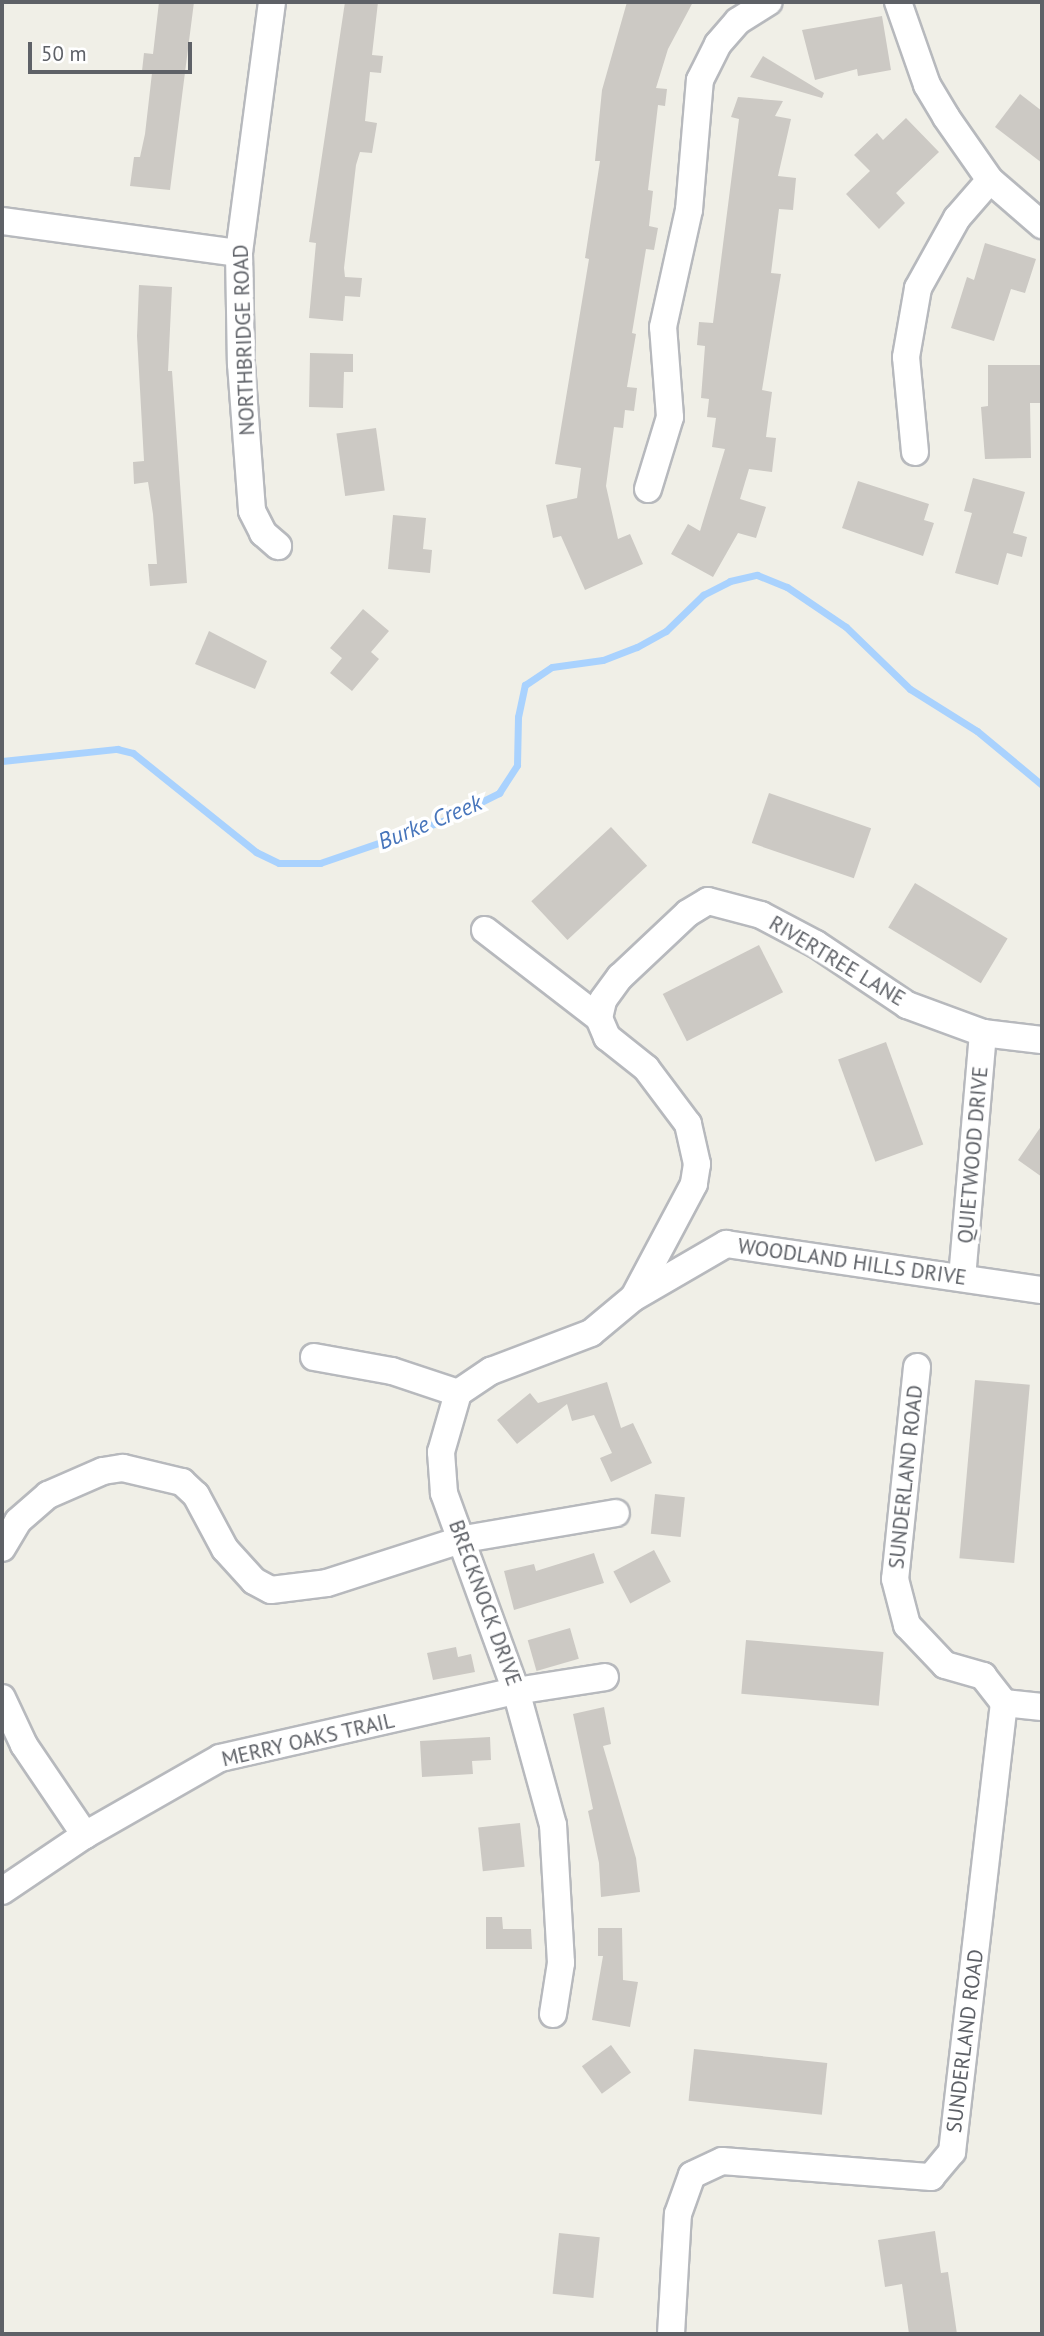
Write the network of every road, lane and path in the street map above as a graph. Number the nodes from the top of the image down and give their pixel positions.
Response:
1 (272, 2) edge
2 (768, 2) edge
3 (898, 2) edge
4 (990, 180) junction
5 (2, 221) edge
6 (1042, 225) edge
7 (239, 253) junction
8 (915, 452) dead end
9 (648, 489) dead end
10 (278, 546) dead end
11 (485, 930) dead end
12 (599, 1018) junction
13 (983, 1033) junction
14 (1042, 1040) edge
15 (962, 1278) junction
16 (1042, 1290) edge
17 (633, 1298) junction
18 (314, 1357) dead end
19 (917, 1367) dead end
20 (458, 1392) junction
21 (616, 1513) dead end
22 (464, 1539) junction
23 (2, 1548) edge
24 (605, 1677) dead end
25 (516, 1691) junction
26 (2, 1698) edge
27 (1004, 1703) junction
28 (1042, 1707) edge
29 (85, 1835) junction
30 (2, 1891) edge
31 (553, 2014) dead end
32 (671, 2334) edge

1 - 7 street, NORTHBRIDGE ROAD
2 - 9 street
3 - 4 street
4 - 6 street
4 - 8 street
5 - 7 street
7 - 10 street, NORTHBRIDGE ROAD
11 - 12 street
12 - 13 street, RIVERTREE LANE
12 - 17 street
13 - 14 street, RIVERTREE LANE
13 - 15 street, QUIETWOOD DRIVE
15 - 16 street, WOODLAND HILLS DRIVE
15 - 17 street, WOODLAND HILLS DRIVE
17 - 20 street
18 - 20 street
19 - 27 street, SUNDERLAND ROAD
20 - 22 street, BRECKNOCK DRIVE
21 - 22 street
22 - 23 street
22 - 25 street, BRECKNOCK DRIVE
24 - 25 street, MERRY OAKS TRAIL
25 - 29 street, MERRY OAKS TRAIL
25 - 31 street, BRECKNOCK DRIVE
26 - 29 street
27 - 28 street
27 - 32 street, SUNDERLAND ROAD
29 - 30 street, MERRY OAKS TRAIL

